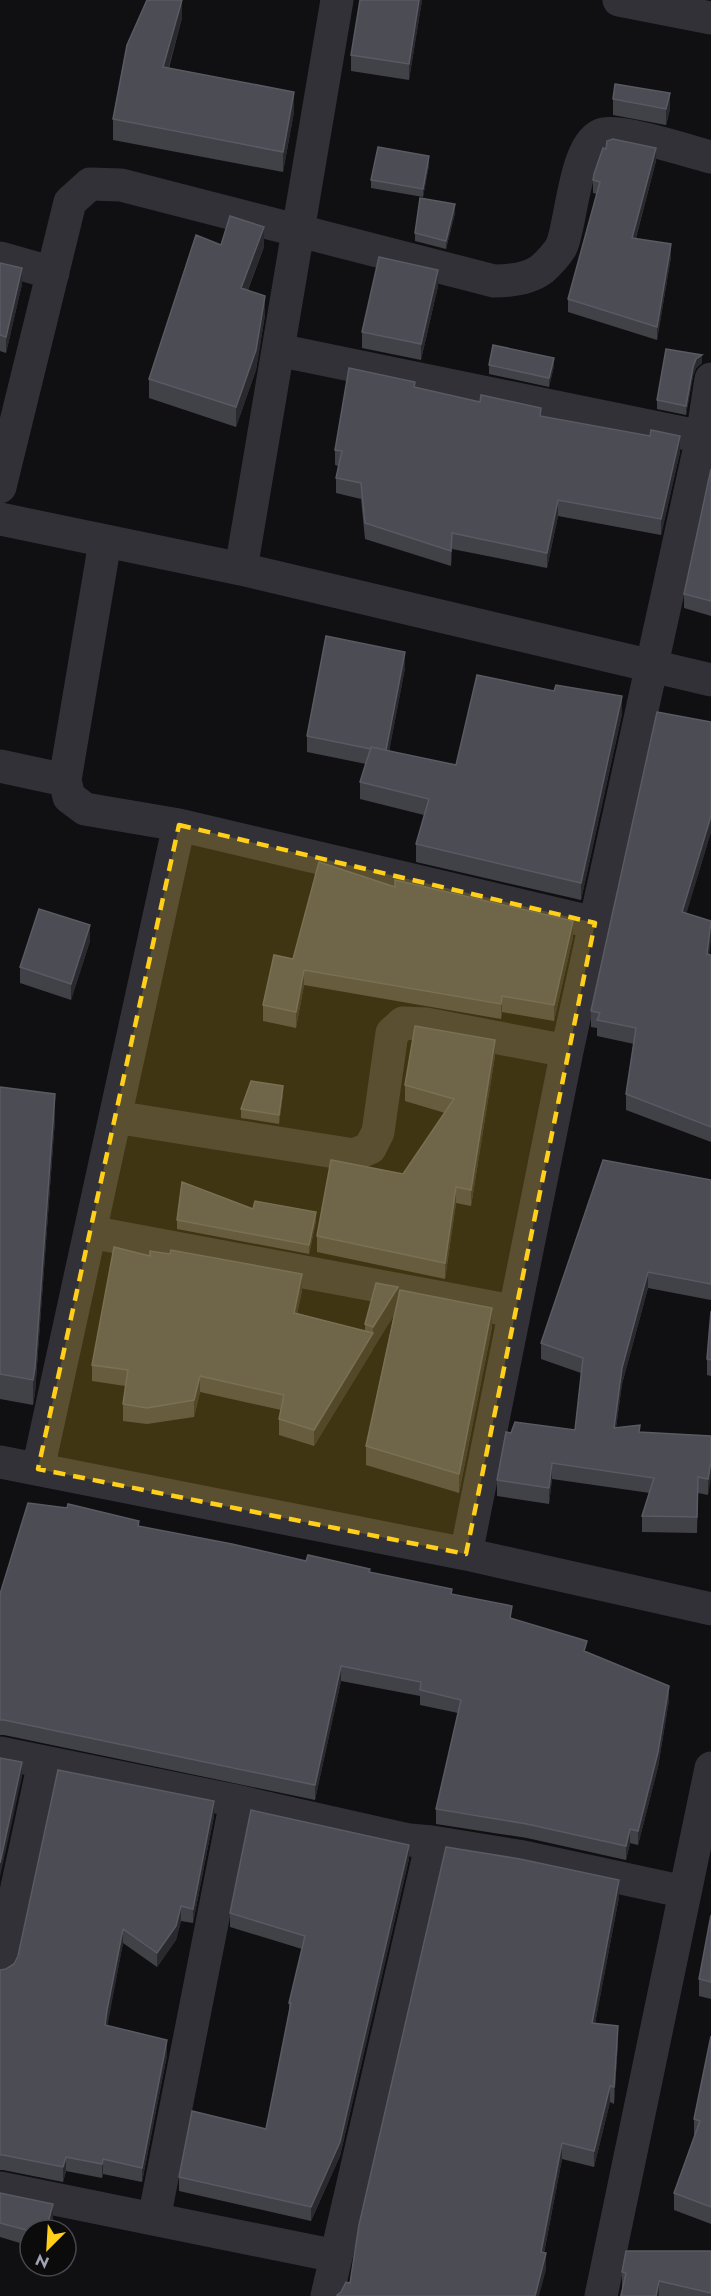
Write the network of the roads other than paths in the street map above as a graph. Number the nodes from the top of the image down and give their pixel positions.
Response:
1 (337, 0) edge
2 (619, 0) edge
3 (711, 18) edge
4 (711, 157) edge
5 (298, 232) junction
6 (0, 258) edge
7 (53, 273) junction
8 (278, 350) junction
9 (711, 379) edge
10 (702, 438) junction
11 (0, 487) edge
12 (0, 519) edge
13 (105, 542) junction
14 (241, 569) junction
15 (651, 664) junction
16 (711, 680) edge
17 (0, 766) edge
18 (65, 780) junction
19 (178, 825) junction
20 (595, 923) junction
21 (567, 1051) junction
22 (115, 1117) junction
23 (90, 1232) junction
24 (513, 1311) junction
25 (0, 1462) edge
26 (38, 1469) junction
27 (466, 1554) junction
28 (711, 1609) edge
29 (0, 1753) edge
30 (44, 1762) junction
31 (711, 1768) edge
32 (236, 1801) junction
33 (432, 1842) junction
34 (685, 1892) junction
35 (0, 1966) edge
36 (0, 2188) edge
37 (154, 2219) junction
38 (336, 2256) junction
39 (327, 2296) edge
40 (601, 2296) edge

1 - 5 street
2 - 3 street
4 - 5 street
5 - 7 street
5 - 8 street
6 - 7 street
7 - 11 street
8 - 10 street
8 - 14 street
9 - 10 street
10 - 15 street
12 - 13 street
13 - 14 street
13 - 18 street
14 - 15 street
15 - 16 street
15 - 20 street
17 - 18 street
18 - 19 street
19 - 20 street
19 - 22 street
20 - 21 street
21 - 22 street
21 - 24 street
22 - 23 street
23 - 24 street
23 - 26 street
24 - 27 street
25 - 26 street
26 - 27 street
27 - 28 street
29 - 30 street
30 - 32 street
30 - 35 street
31 - 34 street
32 - 33 street
32 - 37 street
33 - 34 street
33 - 38 street
34 - 40 street
36 - 37 street
37 - 38 street
38 - 39 street

